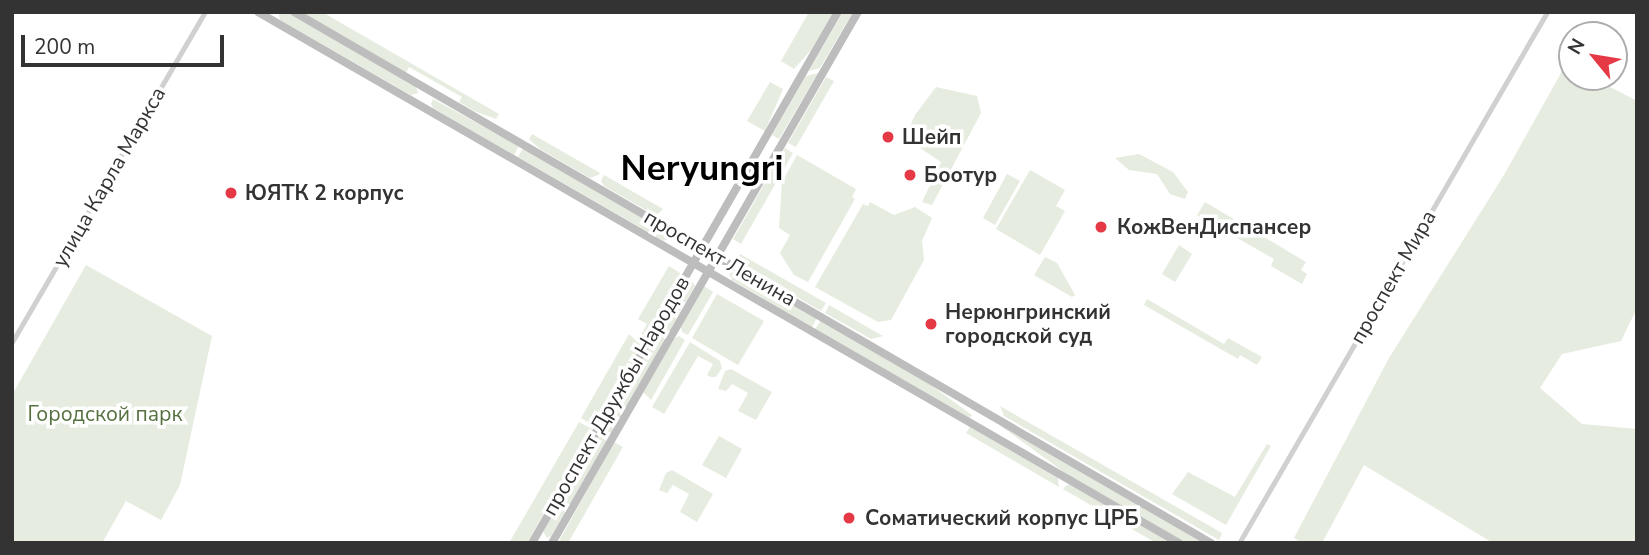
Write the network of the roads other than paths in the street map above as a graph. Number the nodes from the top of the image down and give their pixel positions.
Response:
1 (205, 12) edge
2 (258, 12) edge
3 (294, 12) edge
4 (838, 12) edge
5 (858, 12) edge
6 (1547, 12) edge
7 (703, 247) junction
8 (718, 256) junction
9 (694, 263) junction
10 (708, 271) junction
11 (12, 342) edge
12 (992, 414) junction
13 (983, 430) junction
14 (532, 543) edge
15 (552, 543) edge
16 (1179, 543) edge
17 (1211, 543) edge
18 (1239, 543) edge

1 - 11 street, улица Карла Маркса
2 - 9 street, проспект Ленина
3 - 7 street, проспект Ленина
4 - 7 street, проспект Дружбы Народов
5 - 8 street, проспект Дружбы Народов
6 - 18 street, проспект Мира
7 - 8 street, проспект Ленина
7 - 9 street, проспект Дружбы Народов
8 - 10 street, проспект Дружбы Народов
8 - 12 street, проспект Ленина
9 - 10 street, проспект Ленина
9 - 14 street, проспект Дружбы Народов
10 - 13 street, проспект Ленина
10 - 15 street, проспект Дружбы Народов
12 - 13 street
12 - 17 street, проспект Ленина
13 - 16 street, проспект Ленина

